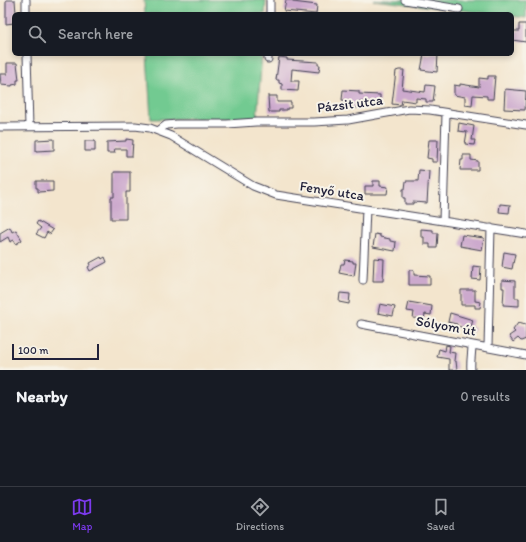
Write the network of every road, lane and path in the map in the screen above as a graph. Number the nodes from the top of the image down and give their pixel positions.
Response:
1 (26, 0) edge
2 (270, 0) edge
3 (405, 0) edge
4 (459, 9) dead end
5 (26, 12) edge
6 (270, 12) edge
7 (27, 56) edge
8 (446, 113) junction
9 (526, 126) edge
10 (0, 127) edge
11 (28, 127) junction
12 (158, 131) junction
13 (366, 209) junction
14 (443, 221) junction
15 (491, 228) junction
16 (526, 234) edge
17 (363, 280) dead end
18 (361, 324) dead end
19 (472, 344) junction
20 (488, 347) junction
21 (526, 355) edge
22 (471, 370) edge

1 - 5 street
2 - 6 street
3 - 4 street
7 - 11 street
8 - 9 street, Pázsit utca
8 - 12 street, Pázsit utca
8 - 14 street
10 - 11 street, Fenyő utca
11 - 12 street, Fenyő utca
12 - 13 street, Fenyő utca
13 - 14 street, Fenyő utca
13 - 17 street
14 - 15 street, Fenyő utca
15 - 16 street, Fenyő utca
15 - 20 street
18 - 19 street, Sólyom út
19 - 20 street, Sólyom út
19 - 22 street
20 - 21 street, Sólyom út

